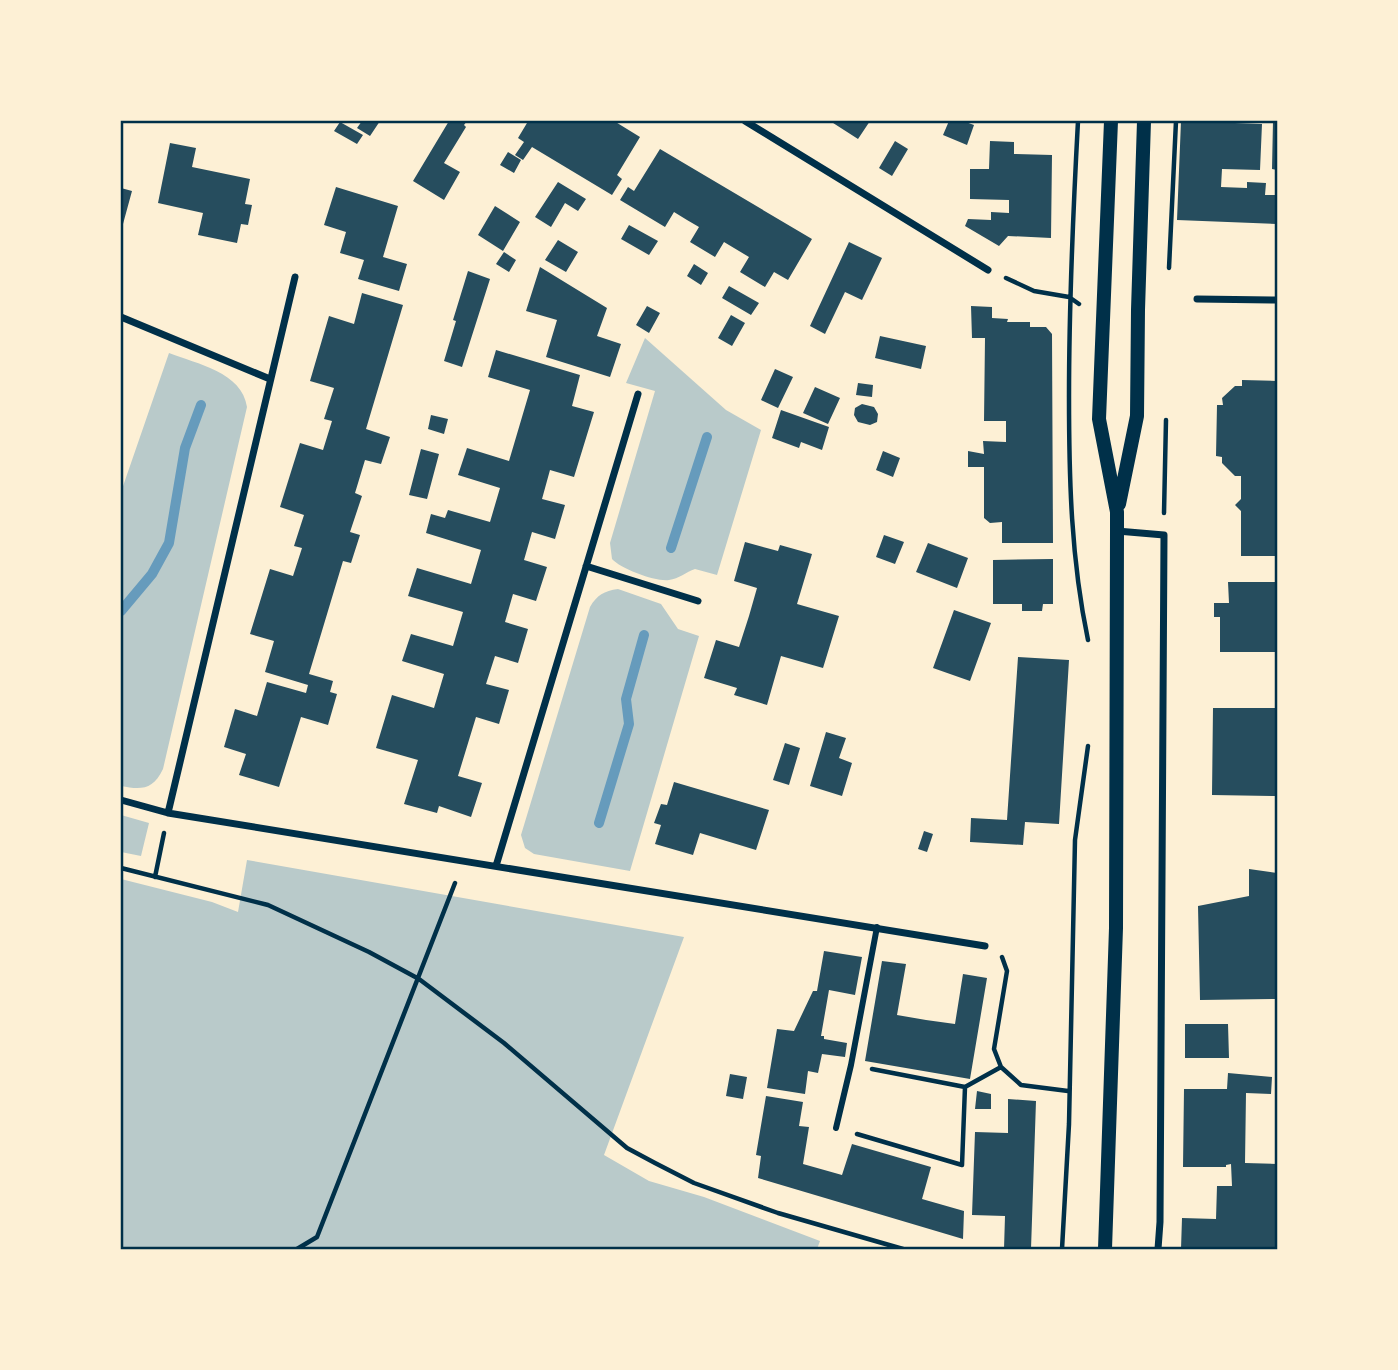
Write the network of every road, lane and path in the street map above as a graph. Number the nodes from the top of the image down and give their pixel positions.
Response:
1 (745, 121) edge
2 (1078, 121) edge
3 (1111, 121) edge
4 (1144, 121) edge
5 (1176, 121) edge
6 (988, 270) joint
7 (1169, 271) dead end
8 (295, 277) dead end
9 (1069, 298) junction
10 (1197, 299) dead end
11 (1277, 300) edge
12 (121, 317) edge
13 (270, 379) junction
14 (638, 394) dead end
15 (1166, 410) dead end
16 (1117, 512) junction
17 (1117, 531) junction
18 (1164, 535) junction
19 (586, 566) junction
20 (698, 600) dead end
21 (1091, 652) dead end
22 (1089, 735) dead end
23 (121, 800) edge
24 (168, 813) junction
25 (463, 862) junction
26 (496, 866) junction
27 (121, 868) edge
28 (155, 877) junction
29 (877, 927) junction
30 (985, 946) joint
31 (419, 979) junction
32 (852, 1065) junction
33 (1000, 1067) junction
34 (965, 1087) junction
35 (1068, 1091) junction
36 (836, 1128) joint
37 (297, 1249) edge
38 (903, 1249) edge
39 (1062, 1249) edge
40 (1105, 1249) edge
41 (1158, 1249) edge

1 - 6 street
2 - 9 path
3 - 16 main road
4 - 16 main road
5 - 7 path
6 - 9 path
8 - 13 street
9 - 21 path
10 - 11 street
12 - 13 street
13 - 24 street
14 - 19 street
15 - 18 path
16 - 17 main road
17 - 18 street
17 - 40 main road
18 - 41 street
19 - 20 street
19 - 26 street
22 - 35 path
23 - 24 street
24 - 25 street
24 - 28 path
25 - 26 street
25 - 31 path
26 - 29 street
27 - 28 path
28 - 31 path
29 - 30 street
29 - 32 street
30 - 33 path
31 - 37 path
31 - 38 path
32 - 34 path
32 - 36 street
33 - 34 path
33 - 35 path
34 - 36 path
35 - 39 path

